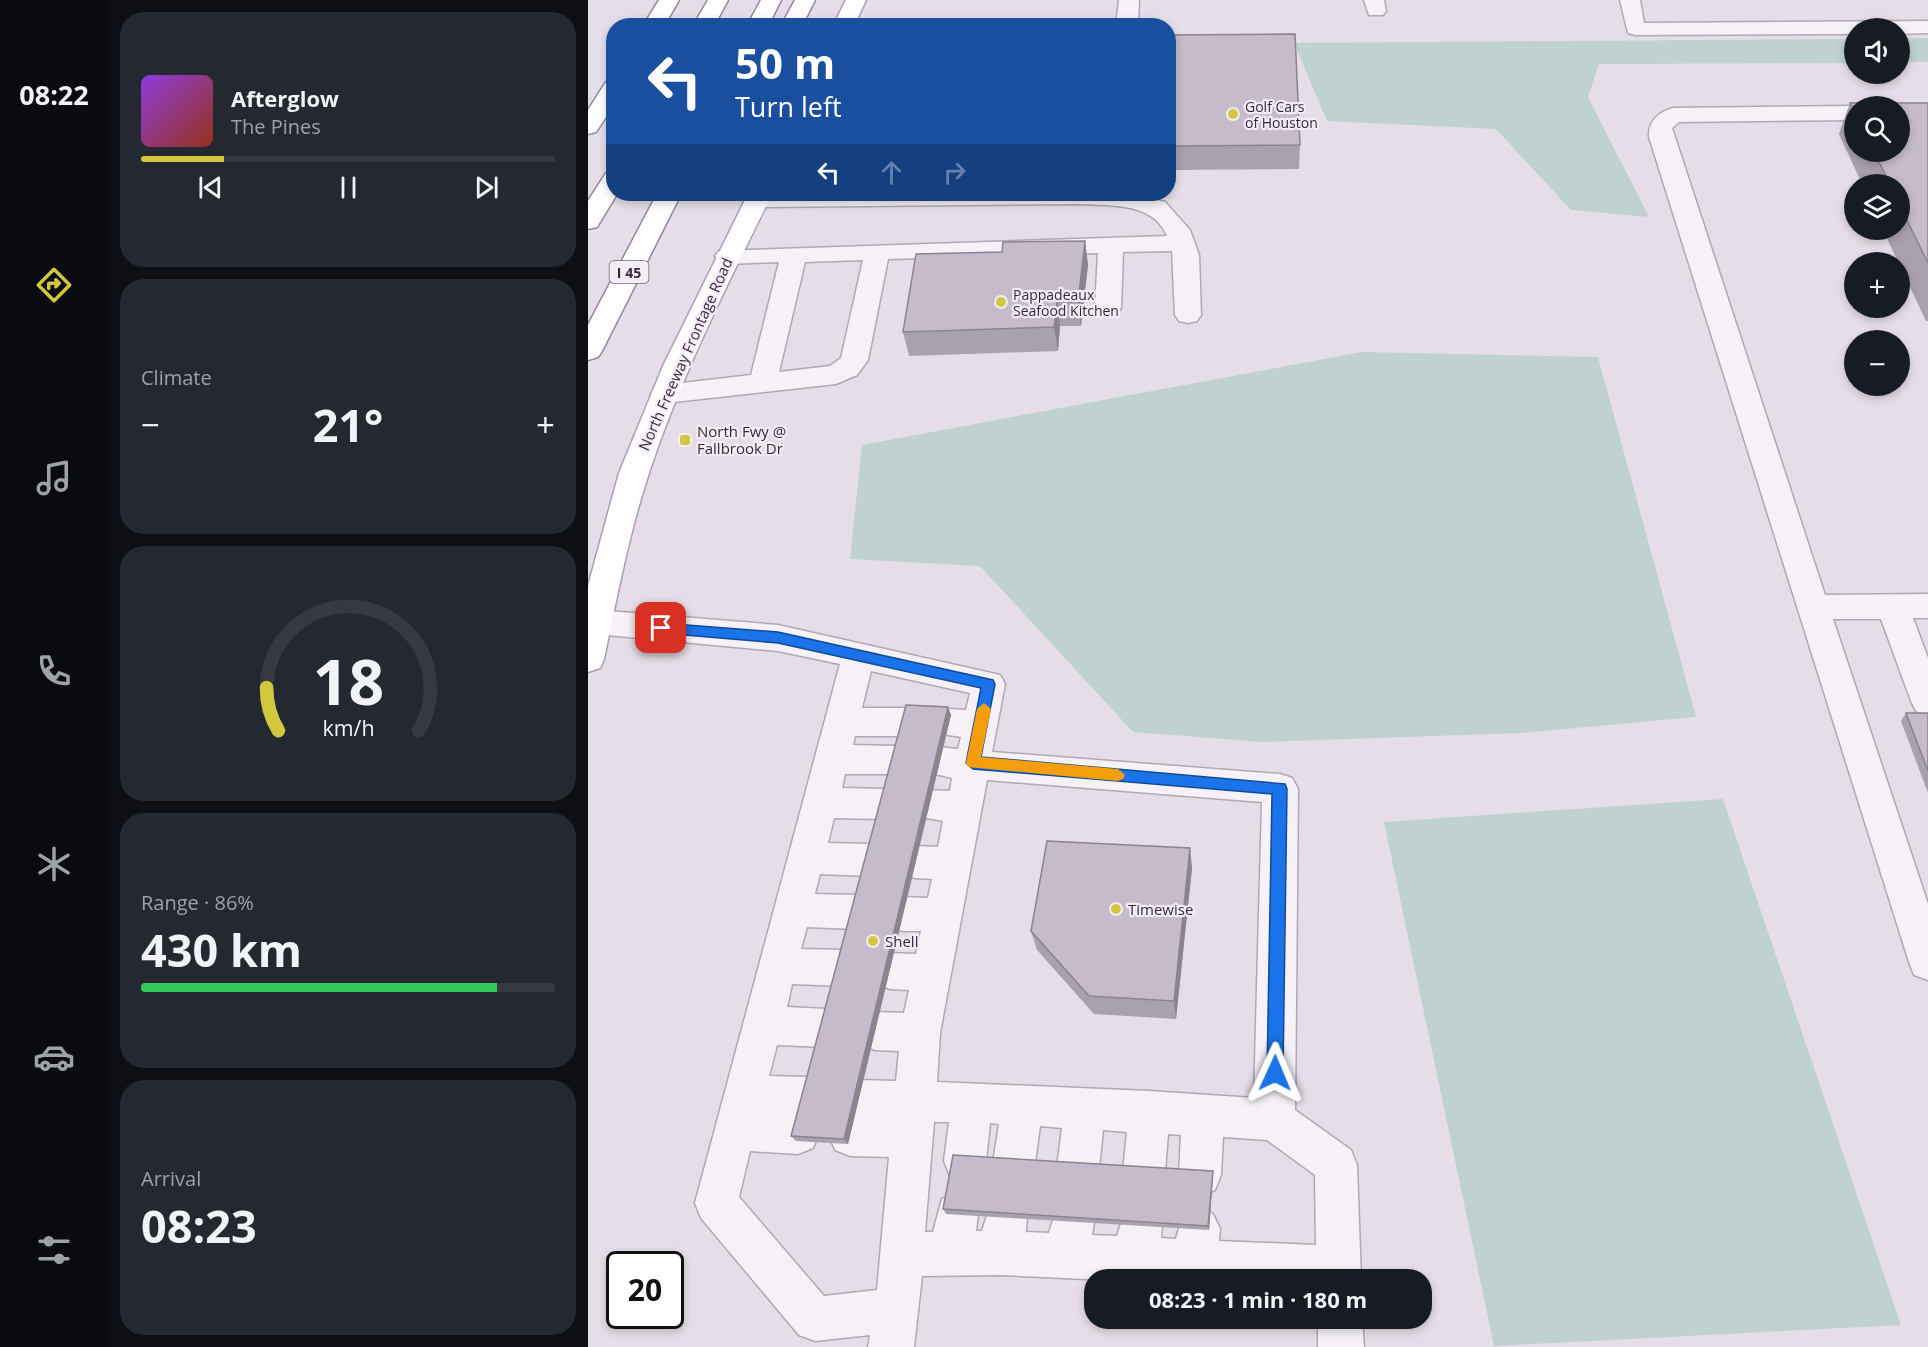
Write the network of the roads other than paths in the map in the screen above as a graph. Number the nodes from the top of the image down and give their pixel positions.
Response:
1 (669, 0) edge
2 (718, 0) edge
3 (771, 0) edge
4 (805, 0) edge
5 (856, 0) edge
6 (1129, 0) edge
7 (1630, 0) edge
8 (1752, 9) dead end
9 (1876, 9) dead end
10 (658, 18) edge
11 (708, 18) edge
12 (761, 18) edge
13 (795, 18) edge
14 (847, 18) edge
15 (1128, 18) edge
16 (1882, 18) edge
17 (1844, 27) edge
18 (1910, 27) edge
19 (1928, 27) edge
20 (1762, 28) junction
21 (606, 99) edge
22 (1844, 113) edge
23 (588, 127) edge
24 (606, 192) edge
25 (665, 201) edge
26 (756, 201) edge
27 (1129, 201) edge
28 (588, 222) edge
29 (1182, 243) junction
30 (1111, 245) junction
31 (877, 252) junction
32 (794, 254) junction
33 (728, 256) junction
34 (1108, 308) dead end
35 (1188, 315) dead end
36 (588, 351) edge
37 (763, 383) junction
38 (665, 394) junction
39 (1892, 606) junction
40 (1928, 606) edge
41 (1814, 607) junction
42 (596, 622) junction
43 (859, 655) junction
44 (588, 659) edge
45 (1928, 700) edge
46 (842, 722) junction
47 (906, 722) edge
48 (832, 759) junction
49 (896, 760) edge
50 (956, 762) junction
51 (821, 802) junction
52 (885, 804) edge
53 (806, 858) junction
54 (870, 860) edge
55 (915, 862) edge
56 (953, 863) junction
57 (793, 910) junction
58 (856, 912) edge
59 (903, 914) edge
60 (943, 915) junction
61 (1928, 962) edge
62 (778, 966) junction
63 (842, 968) edge
64 (890, 971) dead end
65 (932, 973) junction
66 (763, 1025) junction
67 (826, 1028) edge
68 (875, 1031) edge
69 (920, 1033) junction
70 (972, 1102) junction
71 (1023, 1105) junction
72 (1084, 1108) junction
73 (1149, 1111) junction
74 (740, 1113) junction
75 (1203, 1114) junction
76 (803, 1115) edge
77 (854, 1117) edge
78 (913, 1119) junction
79 (1274, 1120) junction
80 (965, 1161) edge
81 (1014, 1163) edge
82 (1078, 1167) edge
83 (1144, 1172) edge
84 (1200, 1175) edge
85 (902, 1254) junction
86 (1315, 1269) edge
87 (1339, 1269) edge
88 (894, 1328) edge
89 (1340, 1329) edge
90 (1341, 1347) edge

1 - 10 main road
2 - 11 main road
3 - 12 main road
4 - 13 main road
5 - 14 main road
6 - 15 lane
7 - 20 lane
8 - 20 lane
9 - 16 lane
17 - 20 lane
18 - 19 lane
21 - 23 main road
22 - 41 lane
24 - 28 main road
25 - 36 main road, I 45
26 - 33 main road, North Freeway Frontage Road
27 - 29 lane
29 - 30 lane
29 - 35 lane
30 - 31 lane
30 - 34 lane
31 - 32 lane
31 - 37 lane
32 - 33 lane
32 - 37 lane
33 - 38 main road, North Freeway Frontage Road
37 - 38 lane
38 - 42 main road, North Freeway Frontage Road
39 - 40 lane
39 - 41 lane
39 - 45 lane
41 - 61 lane
42 - 43 lane
42 - 44 main road, North Freeway Frontage Road
43 - 46 lane
43 - 50 lane
46 - 47 lane
46 - 48 lane
48 - 49 lane
48 - 51 lane
50 - 56 lane
50 - 79 lane
51 - 52 lane
51 - 53 lane
53 - 54 lane
53 - 57 lane
55 - 56 lane
56 - 60 lane
57 - 58 lane
57 - 62 lane
59 - 60 lane
60 - 65 lane
62 - 63 lane
62 - 66 lane
64 - 65 lane
65 - 69 lane
66 - 67 lane
66 - 74 lane
68 - 69 lane
69 - 78 lane
70 - 71 lane
70 - 78 lane
70 - 80 lane
71 - 72 lane
71 - 81 lane
72 - 73 lane
72 - 82 lane
73 - 75 lane
73 - 83 lane
74 - 76 lane
74 - 88 lane
75 - 79 lane
75 - 84 lane
77 - 78 lane
78 - 85 lane
79 - 87 lane
85 - 86 lane
85 - 88 lane
89 - 90 lane

